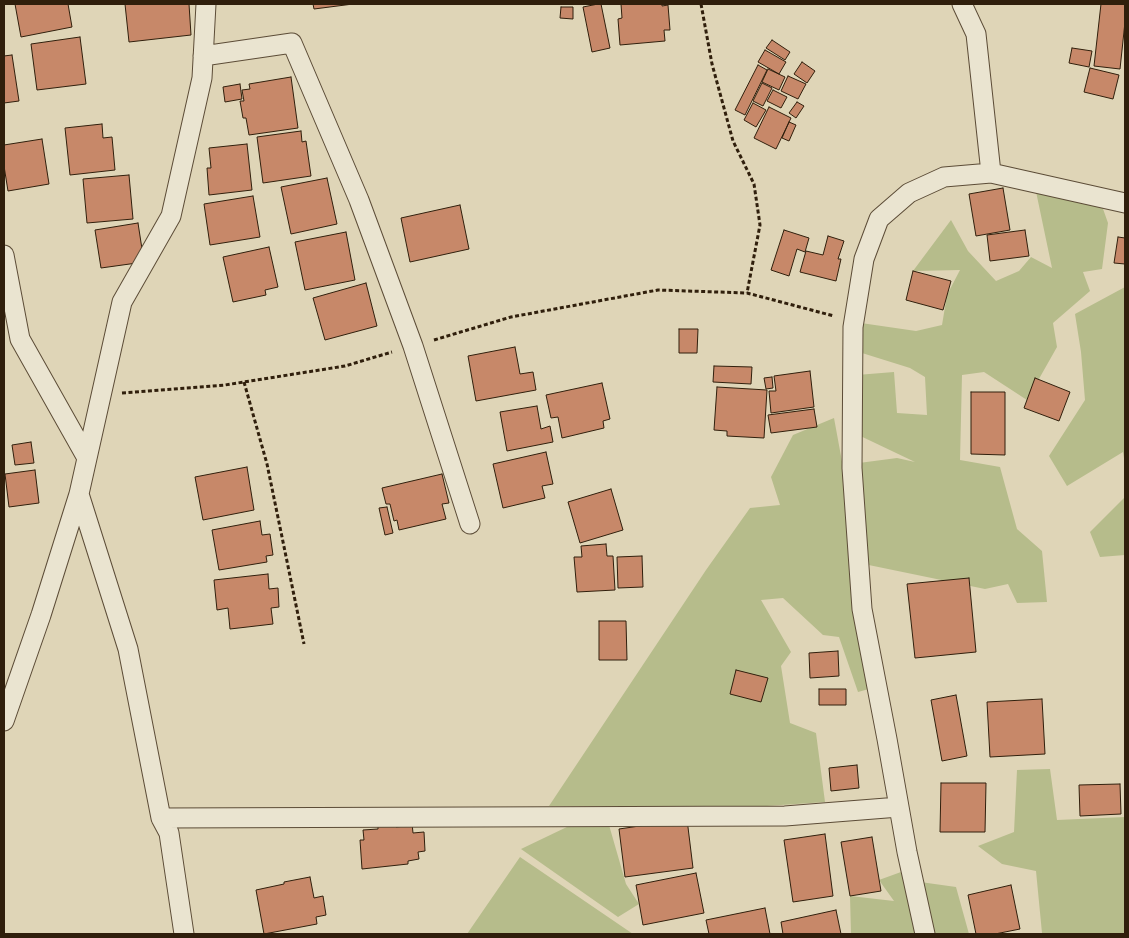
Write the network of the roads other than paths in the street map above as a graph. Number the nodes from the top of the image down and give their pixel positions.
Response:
1 (206, 4) edge
2 (962, 4) edge
3 (203, 56) junction
4 (991, 173) junction
5 (1125, 203) edge
6 (4, 255) edge
7 (87, 458) junction
8 (79, 494) junction
9 (470, 524) dead end
10 (4, 721) edge
11 (899, 807) junction
12 (161, 818) junction
13 (184, 934) edge
14 (925, 934) edge

1 - 3 street
2 - 4 street
3 - 7 street
3 - 9 street
4 - 5 street
4 - 11 street
6 - 7 street
7 - 8 street
8 - 10 street
8 - 12 street
11 - 12 street
11 - 14 street
12 - 13 street

